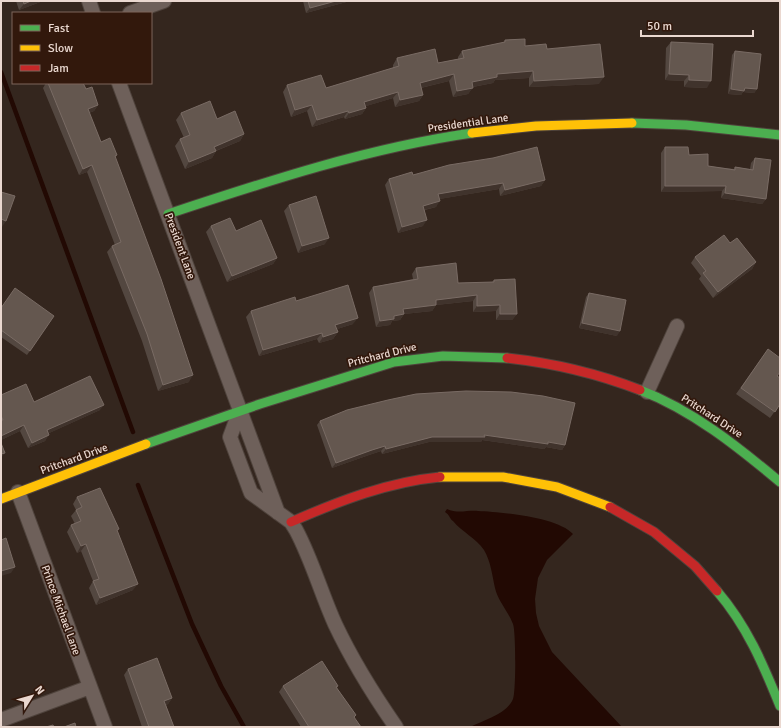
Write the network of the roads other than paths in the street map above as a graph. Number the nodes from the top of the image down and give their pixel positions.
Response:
1 (88, 1) edge
2 (164, 1) edge
3 (93, 12) edge
4 (133, 12) edge
5 (119, 84) edge
6 (780, 135) edge
7 (168, 214) junction
8 (677, 326) dead end
9 (647, 392) junction
10 (240, 410) junction
11 (780, 482) edge
12 (18, 492) junction
13 (1, 499) edge
14 (278, 513) junction
15 (291, 522) junction
16 (90, 688) junction
17 (780, 706) edge
18 (1, 720) edge
19 (105, 727) edge
20 (396, 727) edge

1 - 3 street
2 - 4 street
5 - 7 street, President Lane
6 - 7 street, Presidential Lane
7 - 10 street, President Lane
8 - 9 street
9 - 10 street, Pritchard Drive
9 - 11 street, Pritchard Drive
10 - 12 street, Pritchard Drive
10 - 14 street, President Lane
10 - 14 street
12 - 13 street, Pritchard Drive
12 - 16 street, Prince Michael Lane
14 - 15 street
15 - 17 street
15 - 20 street
16 - 18 street
16 - 19 street, Prince Michael Lane

